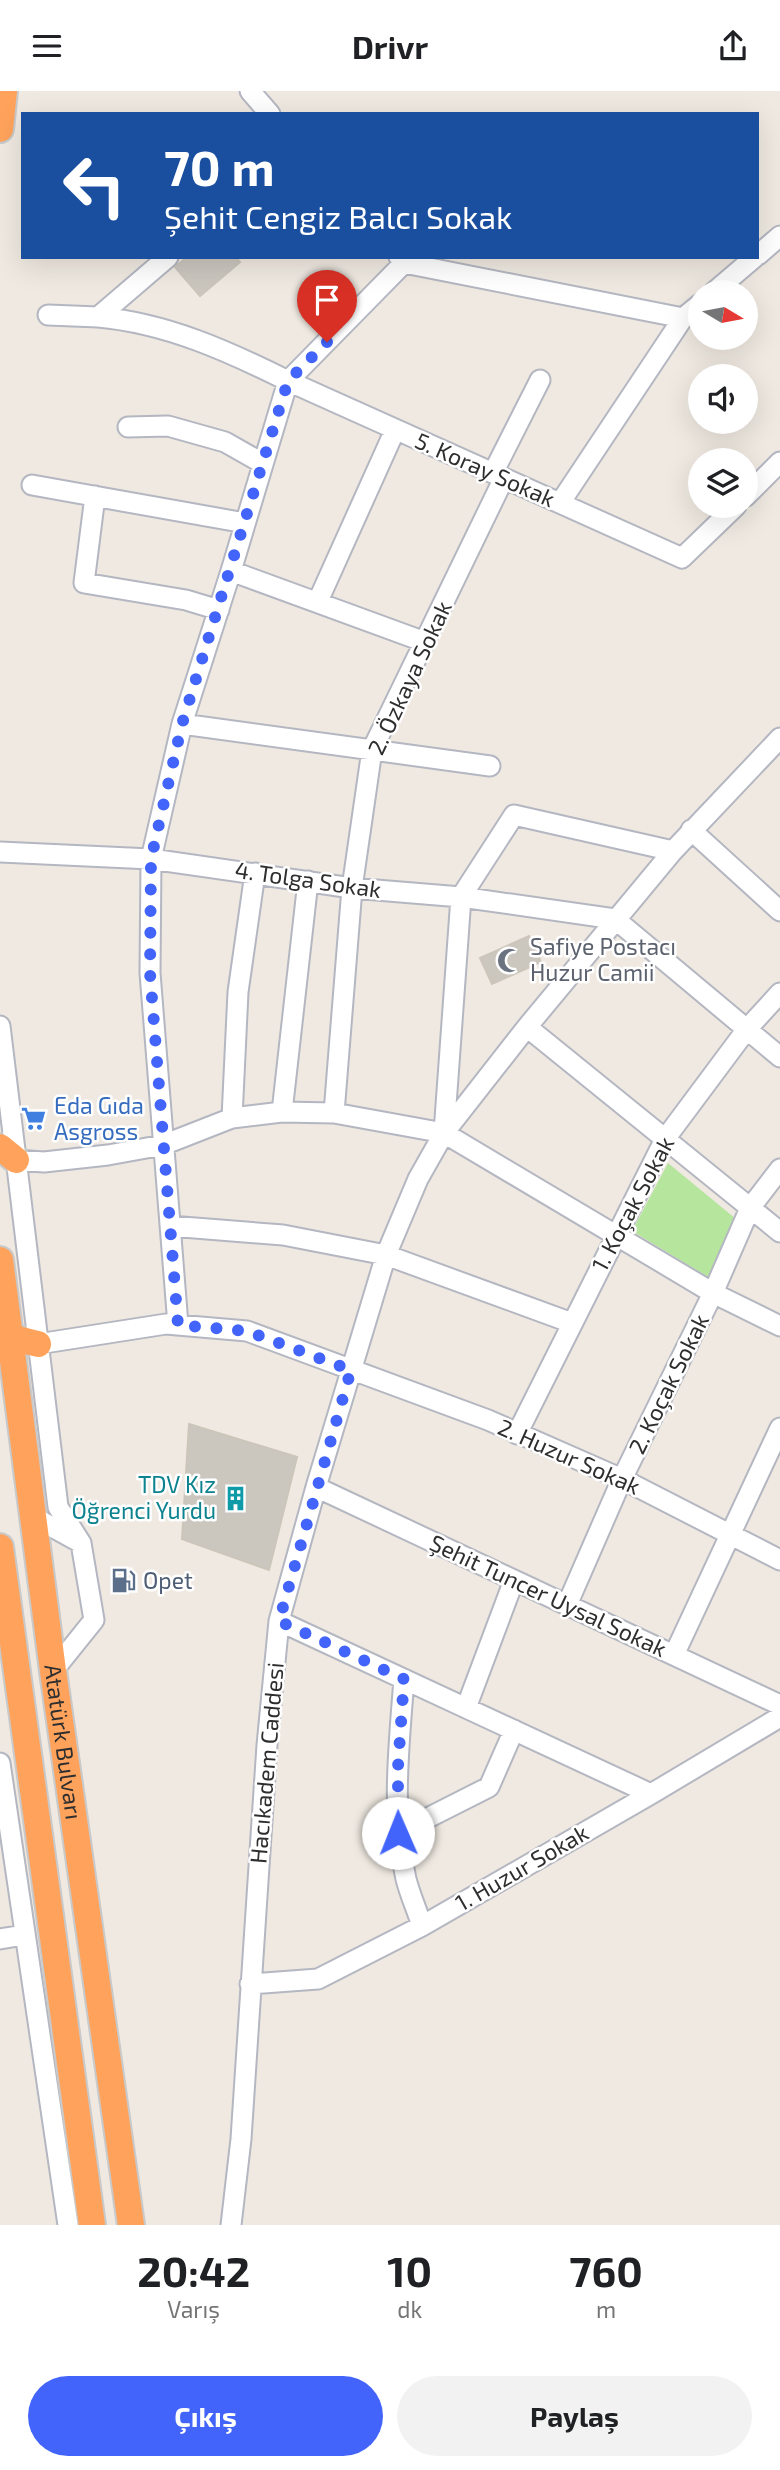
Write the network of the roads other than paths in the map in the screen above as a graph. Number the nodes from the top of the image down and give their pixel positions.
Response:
1 (4, 91) edge
2 (250, 91) edge
3 (268, 112) edge
4 (0, 129) edge
5 (780, 236) edge
6 (759, 254) edge
7 (166, 259) edge
8 (752, 259) edge
9 (402, 260) edge
10 (728, 280) edge
11 (688, 314) edge
12 (48, 315) dead end
13 (98, 317) junction
14 (683, 318) junction
15 (540, 380) dead end
16 (288, 381) junction
17 (128, 427) dead end
18 (396, 429) junction
19 (262, 463) junction
20 (780, 463) edge
21 (498, 476) junction
22 (758, 484) edge
23 (32, 485) dead end
24 (95, 496) junction
25 (560, 503) junction
26 (724, 518) edge
27 (245, 523) junction
28 (231, 571) junction
29 (318, 601) junction
30 (219, 610) junction
31 (425, 642) junction
32 (182, 724) junction
33 (780, 738) edge
34 (373, 750) junction
35 (490, 766) dead end
36 (691, 829) junction
37 (673, 851) junction
38 (0, 852) edge
39 (151, 859) junction
40 (255, 873) junction
41 (308, 881) junction
42 (352, 888) junction
43 (461, 897) junction
44 (780, 911) edge
45 (615, 919) junction
46 (780, 993) edge
47 (0, 1026) edge
48 (527, 1027) junction
49 (747, 1029) junction
50 (780, 1057) edge
51 (282, 1112) junction
52 (334, 1113) junction
53 (232, 1118) junction
54 (444, 1133) junction
55 (665, 1139) junction
56 (163, 1145) junction
57 (8, 1153) edge
58 (780, 1169) edge
59 (750, 1208) junction
60 (170, 1226) junction
61 (780, 1232) edge
62 (616, 1235) junction
63 (386, 1255) junction
64 (0, 1260) edge
65 (713, 1293) junction
66 (572, 1324) junction
67 (178, 1325) junction
68 (780, 1326) edge
69 (10, 1337) junction
70 (38, 1344) junction
71 (351, 1370) junction
72 (779, 1431) edge
73 (517, 1434) junction
74 (622, 1479) junction
75 (316, 1487) junction
76 (34, 1517) junction
77 (729, 1535) junction
78 (81, 1542) junction
79 (0, 1547) edge
80 (780, 1560) edge
81 (514, 1580) junction
82 (567, 1605) junction
83 (279, 1621) junction
84 (674, 1655) junction
85 (53, 1671) junction
86 (404, 1679) junction
87 (780, 1705) edge
88 (466, 1708) junction
89 (780, 1717) edge
90 (514, 1730) junction
91 (0, 1763) edge
92 (651, 1794) junction
93 (398, 1833) junction
94 (422, 1926) junction
95 (24, 1935) junction
96 (0, 1939) edge
97 (250, 1984) junction
98 (68, 2225) edge
99 (92, 2225) edge
100 (131, 2225) edge
101 (231, 2225) edge

1 - 4 highway
2 - 3 street
5 - 6 street
7 - 13 street
8 - 10 street
9 - 14 street
9 - 16 street
11 - 14 street
12 - 13 street, 5. Koray Sokak
13 - 16 street, 5. Koray Sokak
14 - 25 street
15 - 21 street, 2. Özkaya Sokak
16 - 18 street, 5. Koray Sokak
16 - 19 street
17 - 19 street
18 - 21 street, 5. Koray Sokak
18 - 29 street
19 - 27 street
20 - 22 street
21 - 25 street, 5. Koray Sokak
21 - 31 street, 2. Özkaya Sokak
23 - 24 street
24 - 27 street
24 - 30 street
25 - 26 street, 5. Koray Sokak
27 - 28 street
28 - 29 street
28 - 30 street
29 - 31 street
30 - 32 street
31 - 34 street, 2. Özkaya Sokak
32 - 34 street
32 - 39 street
33 - 36 street, Hacıkadem Caddesi
34 - 35 street
34 - 42 street, 2. Özkaya Sokak
36 - 37 street, Hacıkadem Caddesi
36 - 44 street
37 - 43 street
37 - 45 street, Hacıkadem Caddesi
38 - 39 street, 4. Tolga Sokak
39 - 40 street, 4. Tolga Sokak
39 - 56 street
40 - 41 street, 4. Tolga Sokak
40 - 53 street
41 - 42 street, 4. Tolga Sokak
41 - 51 street
42 - 43 street, 4. Tolga Sokak
42 - 52 street, 2. Özkaya Sokak
43 - 45 street, 4. Tolga Sokak
43 - 54 street
45 - 48 street, Hacıkadem Caddesi
45 - 49 street
46 - 49 street, 1. Koçak Sokak
47 - 57 street
48 - 54 street, Hacıkadem Caddesi
48 - 55 street
49 - 50 street
49 - 55 street, 1. Koçak Sokak
51 - 52 street
51 - 53 street
52 - 54 street
53 - 56 street
54 - 62 street
54 - 63 street, Hacıkadem Caddesi
55 - 59 street
55 - 62 street, 1. Koçak Sokak
56 - 57 street
56 - 60 street
57 - 70 street
58 - 59 street, 2. Koçak Sokak
59 - 61 street
59 - 65 street, 2. Koçak Sokak
60 - 63 street
60 - 67 street
62 - 65 street
62 - 66 street, 1. Koçak Sokak
63 - 66 street
63 - 71 street, Hacıkadem Caddesi
64 - 69 highway, Atatürk Bulvarı
65 - 68 street
65 - 74 street, 2. Koçak Sokak
66 - 73 street, 1. Koçak Sokak
67 - 70 street, 2. Huzur Sokak
67 - 71 street, 2. Huzur Sokak
69 - 70 highway
69 - 76 highway, Atatürk Bulvarı
70 - 78 street
71 - 73 street, 2. Huzur Sokak
71 - 75 street, Hacıkadem Caddesi
72 - 77 street
73 - 74 street, 2. Huzur Sokak
74 - 77 street, 2. Huzur Sokak
74 - 82 street, 2. Koçak Sokak
75 - 81 street, Şehit Tuncer Uysal Sokak
75 - 83 street, Hacıkadem Caddesi
76 - 78 street
76 - 85 highway, Atatürk Bulvarı
77 - 80 street, 2. Huzur Sokak
77 - 84 street
78 - 85 street
79 - 99 highway, Atatürk Bulvarı
81 - 82 street, Şehit Tuncer Uysal Sokak
81 - 88 street
82 - 84 street, Şehit Tuncer Uysal Sokak
83 - 86 street
83 - 97 street, Hacıkadem Caddesi
84 - 87 street, Şehit Tuncer Uysal Sokak
85 - 100 highway, Atatürk Bulvarı
86 - 88 street
86 - 93 street
88 - 90 street
89 - 92 street, 1. Huzur Sokak
90 - 92 street
90 - 93 street
91 - 95 street
92 - 94 street, 1. Huzur Sokak
93 - 94 street
94 - 97 street, 1. Huzur Sokak
95 - 96 street
95 - 98 street
97 - 101 street, Hacıkadem Caddesi

